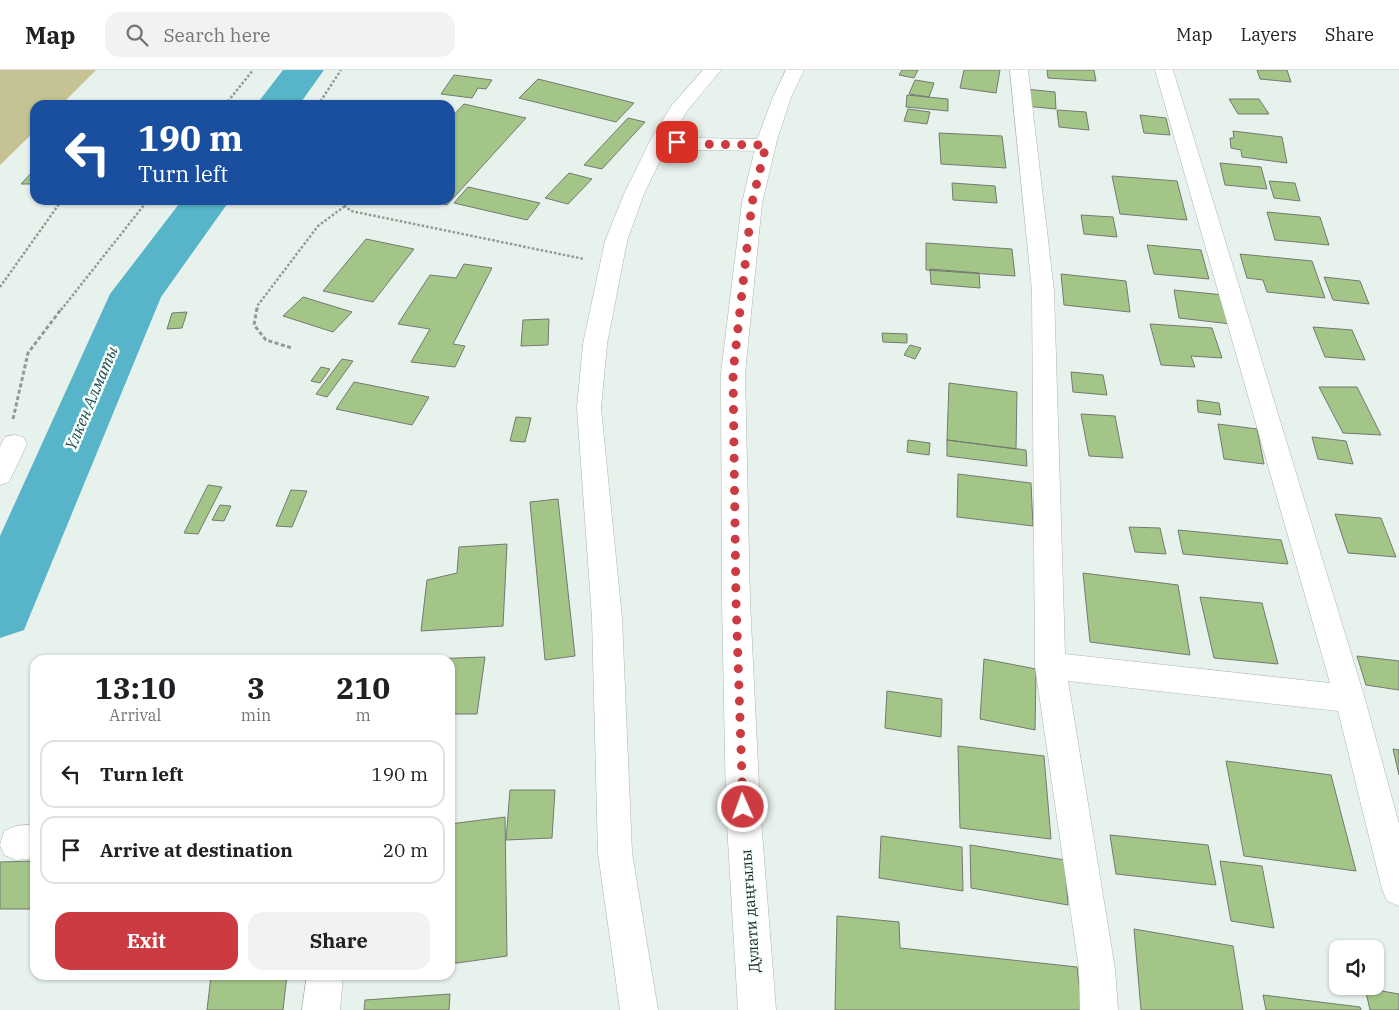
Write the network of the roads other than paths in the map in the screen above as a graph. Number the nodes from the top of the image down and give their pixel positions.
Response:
1 (712, 70) edge
2 (795, 70) edge
3 (1020, 70) edge
4 (1164, 70) edge
5 (661, 139) junction
6 (766, 145) junction
7 (14, 444) road end
8 (0, 475) edge
9 (1050, 666) junction
10 (1350, 699) junction
11 (1399, 889) edge
12 (325, 980) edge
13 (321, 1010) edge
14 (639, 1010) edge
15 (757, 1010) edge
16 (1099, 1010) edge

1 - 5 street
2 - 6 street, Дулати даңғылы
3 - 9 street
4 - 10 street
5 - 6 street
5 - 14 street
6 - 15 street, Дулати даңғылы
7 - 8 street
9 - 10 street
9 - 16 street
10 - 11 street
12 - 13 street

